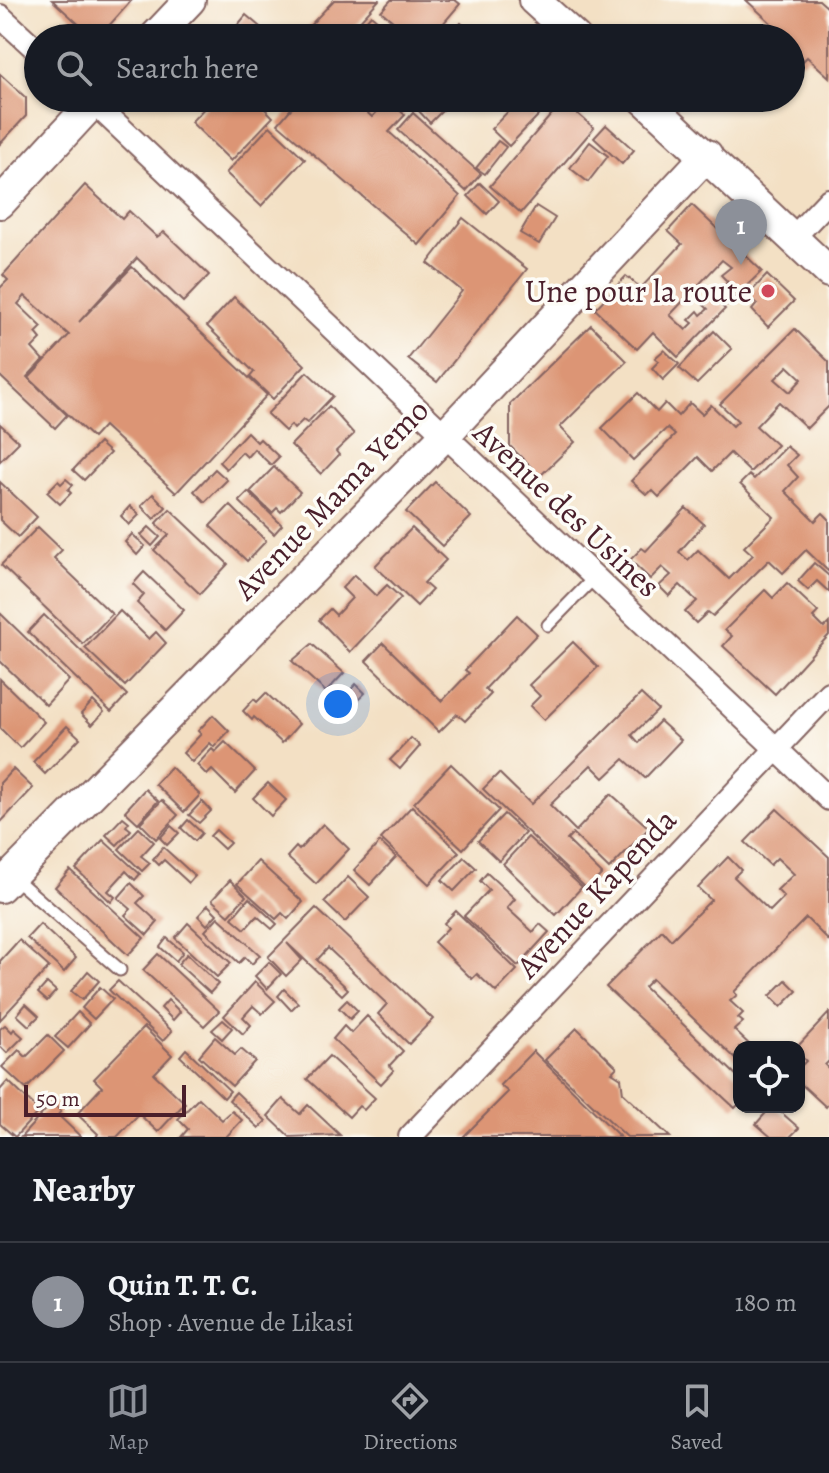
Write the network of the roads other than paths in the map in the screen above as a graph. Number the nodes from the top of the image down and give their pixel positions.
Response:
1 (190, 0) edge
2 (534, 0) edge
3 (0, 16) edge
4 (167, 24) edge
5 (561, 24) edge
6 (24, 38) edge
7 (81, 112) edge
8 (107, 112) edge
9 (659, 112) edge
10 (707, 155) junction
11 (829, 200) edge
12 (0, 203) edge
13 (793, 238) junction
14 (829, 272) edge
15 (444, 436) junction
16 (594, 578) junction
17 (548, 625) dead end
18 (829, 693) edge
19 (776, 749) junction
20 (829, 799) edge
21 (6, 881) edge
22 (120, 970) dead end
23 (410, 1137) edge

1 - 4 main road
2 - 5 main road
3 - 6 street
7 - 12 main road
8 - 15 street, Avenue des Usines
9 - 10 main road
10 - 13 main road
10 - 15 main road, Avenue Mama Yemo
11 - 13 street
13 - 14 main road
15 - 16 street, Avenue des Usines
15 - 21 main road, Avenue Mama Yemo
16 - 17 lane
16 - 19 street, Avenue des Usines
18 - 19 street, Avenue Kapenda
19 - 20 street, Avenue des Usines
19 - 23 street, Avenue Kapenda
21 - 22 lane

